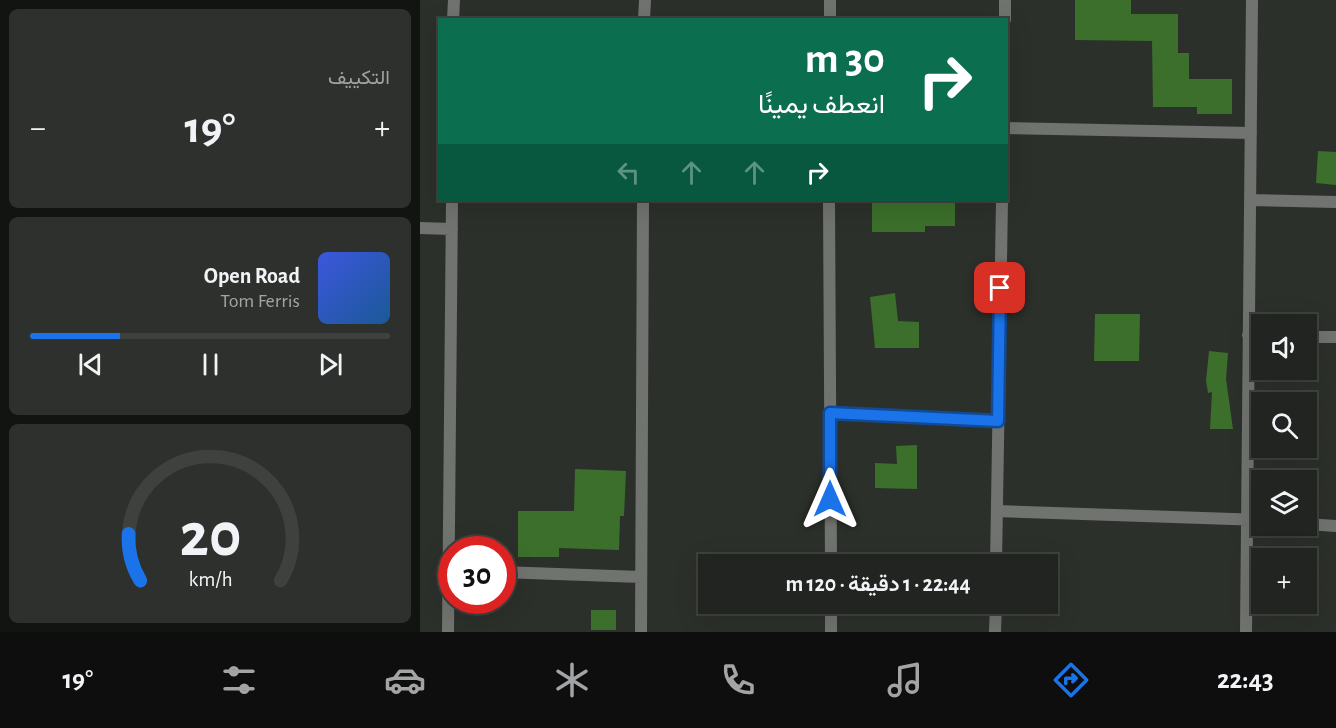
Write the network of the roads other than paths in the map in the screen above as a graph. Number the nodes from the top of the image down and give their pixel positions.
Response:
1 (454, 0) edge
2 (645, 0) edge
3 (830, 0) edge
4 (1005, 0) edge
5 (1252, 0) edge
6 (453, 18) edge
7 (644, 18) edge
8 (830, 18) edge
9 (1005, 18) edge
10 (1008, 129) edge
11 (1251, 133) junction
12 (1250, 200) junction
13 (452, 201) edge
14 (643, 201) edge
15 (829, 201) edge
16 (1002, 201) edge
17 (1336, 202) edge
18 (420, 228) edge
19 (452, 229) junction
20 (1248, 335) junction
21 (1251, 335) edge
22 (1317, 337) edge
23 (1336, 337) edge
24 (830, 413) junction
25 (998, 421) junction
26 (997, 511) junction
27 (1247, 519) junction
28 (1251, 519) edge
29 (1317, 525) edge
30 (1336, 526) edge
31 (450, 536) edge
32 (831, 554) edge
33 (996, 554) edge
34 (516, 573) edge
35 (641, 577) junction
36 (449, 614) edge
37 (831, 614) edge
38 (996, 614) edge
39 (448, 632) edge
40 (641, 632) edge
41 (831, 632) edge
42 (995, 632) edge
43 (1246, 632) edge

1 - 6 street
2 - 7 street
3 - 8 street
4 - 9 street
5 - 11 street
10 - 11 street
11 - 12 street
12 - 17 street
12 - 20 street
13 - 19 street
14 - 35 street
15 - 24 street
16 - 25 street
18 - 19 street
19 - 31 street
20 - 21 street
20 - 27 street
22 - 23 street
24 - 25 street
24 - 32 street
25 - 26 street
26 - 27 street
26 - 33 street
27 - 28 street
27 - 43 street
29 - 30 street
34 - 35 street
35 - 40 street
36 - 39 street
37 - 41 street
38 - 42 street

